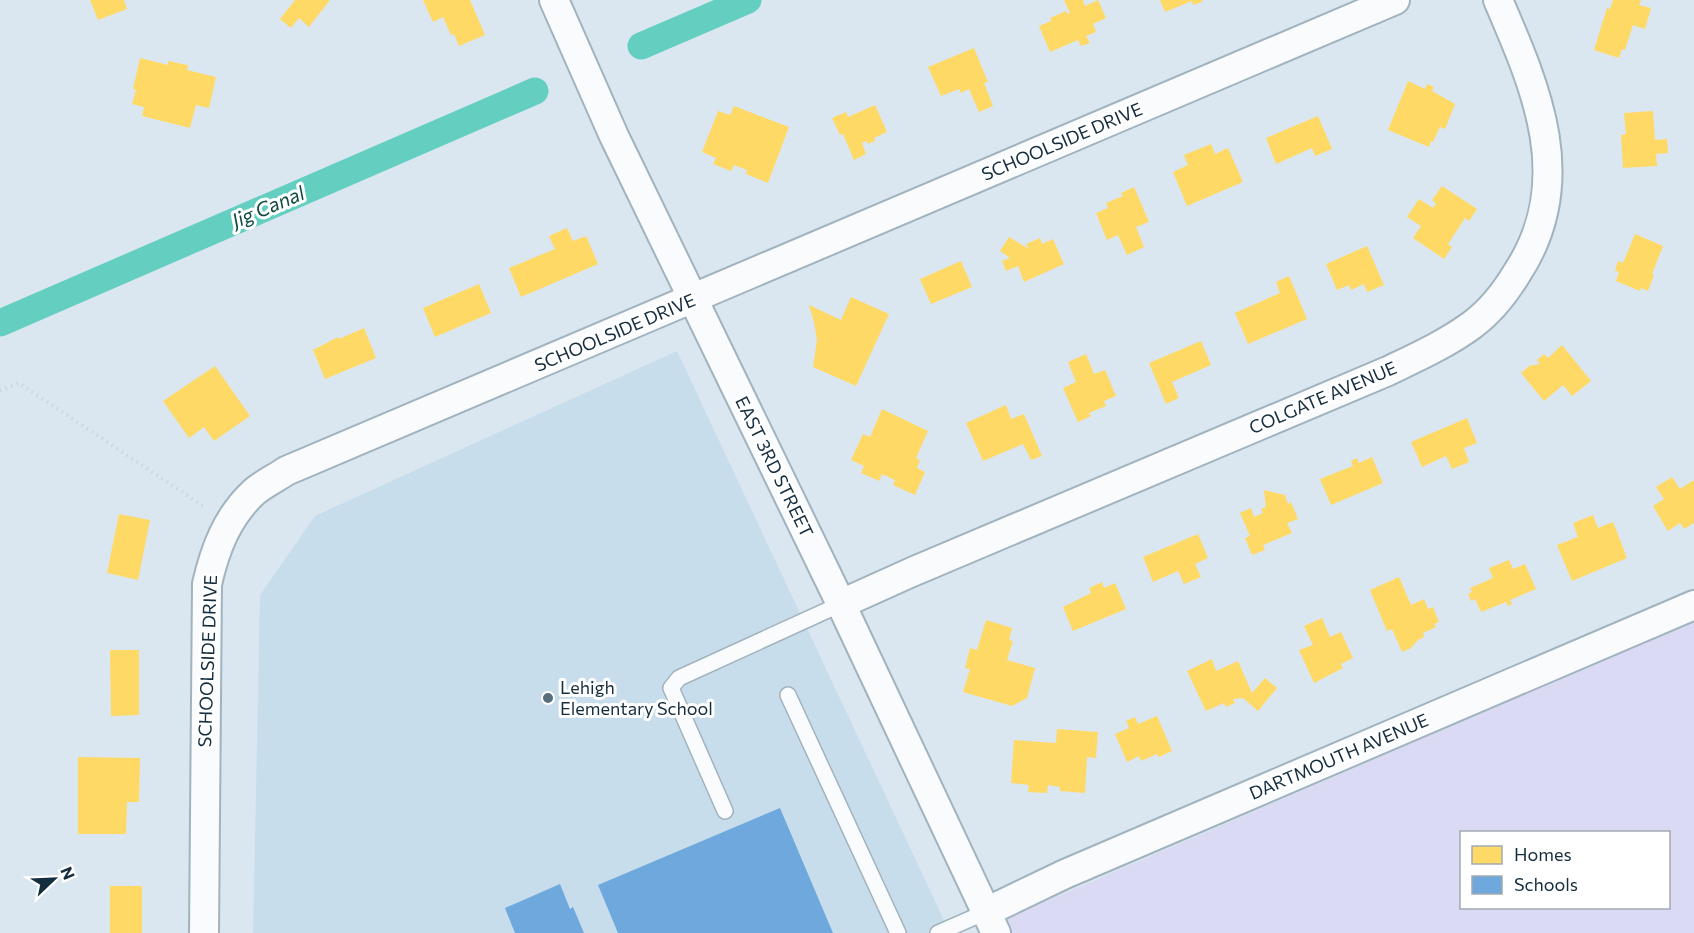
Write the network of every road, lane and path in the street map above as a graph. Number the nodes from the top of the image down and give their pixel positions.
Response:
1 (554, 0) edge
2 (1395, 0) edge
3 (1498, 0) edge
4 (693, 300) junction
5 (0, 391) edge
6 (229, 523) junction
7 (841, 604) junction
8 (1694, 605) edge
9 (788, 695) dead end
10 (725, 811) dead end
11 (991, 922) edge
12 (204, 933) edge
13 (898, 933) edge
14 (938, 933) edge

1 - 4 street, EAST 3RD STREET
2 - 4 street, SCHOOLSIDE DRIVE
3 - 7 street, COLGATE AVENUE
4 - 6 street, SCHOOLSIDE DRIVE
4 - 7 street, EAST 3RD STREET
5 - 6 path
6 - 12 street, SCHOOLSIDE DRIVE
7 - 10 lane
7 - 11 street, EAST 3RD STREET
8 - 11 street, DARTMOUTH AVENUE
9 - 13 lane
11 - 14 lane

